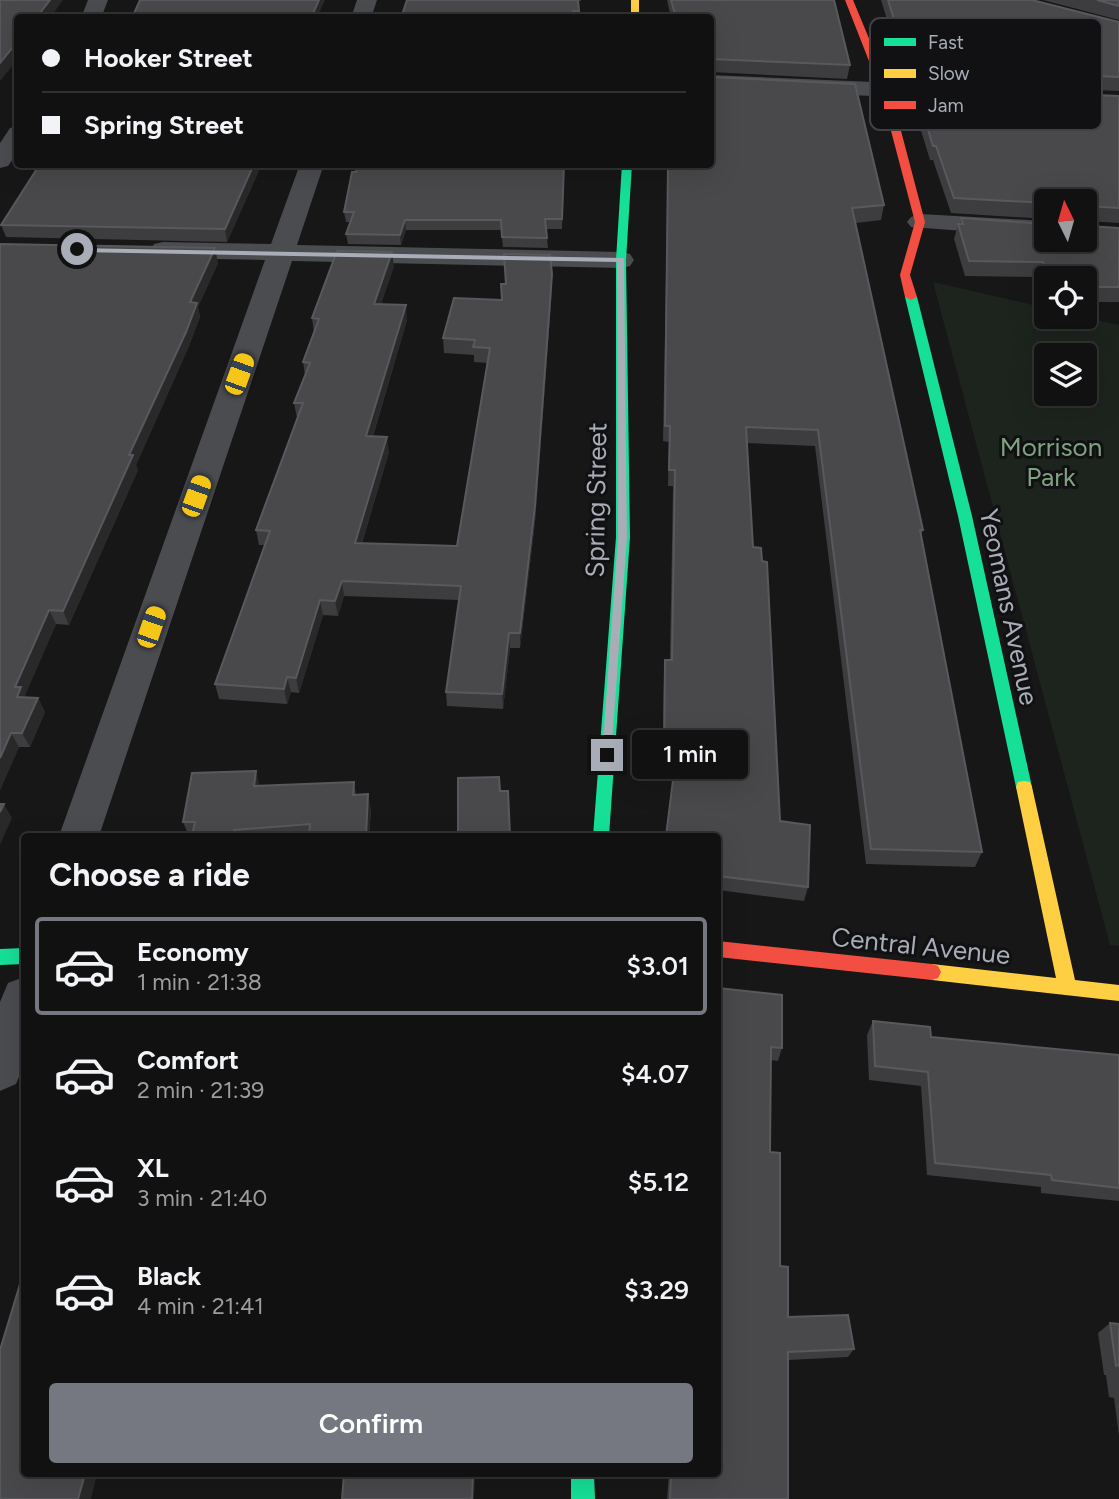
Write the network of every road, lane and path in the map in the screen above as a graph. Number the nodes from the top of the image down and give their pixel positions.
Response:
1 (849, 0) edge
2 (870, 52) edge
3 (714, 82) edge
4 (870, 88) edge
5 (896, 130) edge
6 (14, 139) edge
7 (0, 161) edge
8 (311, 168) edge
9 (627, 168) edge
10 (920, 222) junction
11 (1034, 228) edge
12 (135, 250) edge
13 (283, 251) junction
14 (621, 260) junction
15 (80, 833) edge
16 (601, 833) edge
17 (721, 949) edge
18 (21, 956) edge
19 (0, 957) edge
20 (1067, 986) junction
21 (1119, 993) edge
22 (21, 1006) edge
23 (0, 1069) edge
24 (583, 1477) edge
25 (583, 1499) edge

1 - 2 street
3 - 4 street
5 - 10 street
6 - 7 street
8 - 13 street
9 - 14 street, Spring Street
10 - 11 street
10 - 20 street, Yeomans Avenue
12 - 13 street
13 - 14 street
13 - 15 street
14 - 16 street, Spring Street
17 - 20 street, Central Avenue
18 - 19 street
20 - 21 street, Central Avenue
22 - 23 street
24 - 25 street

